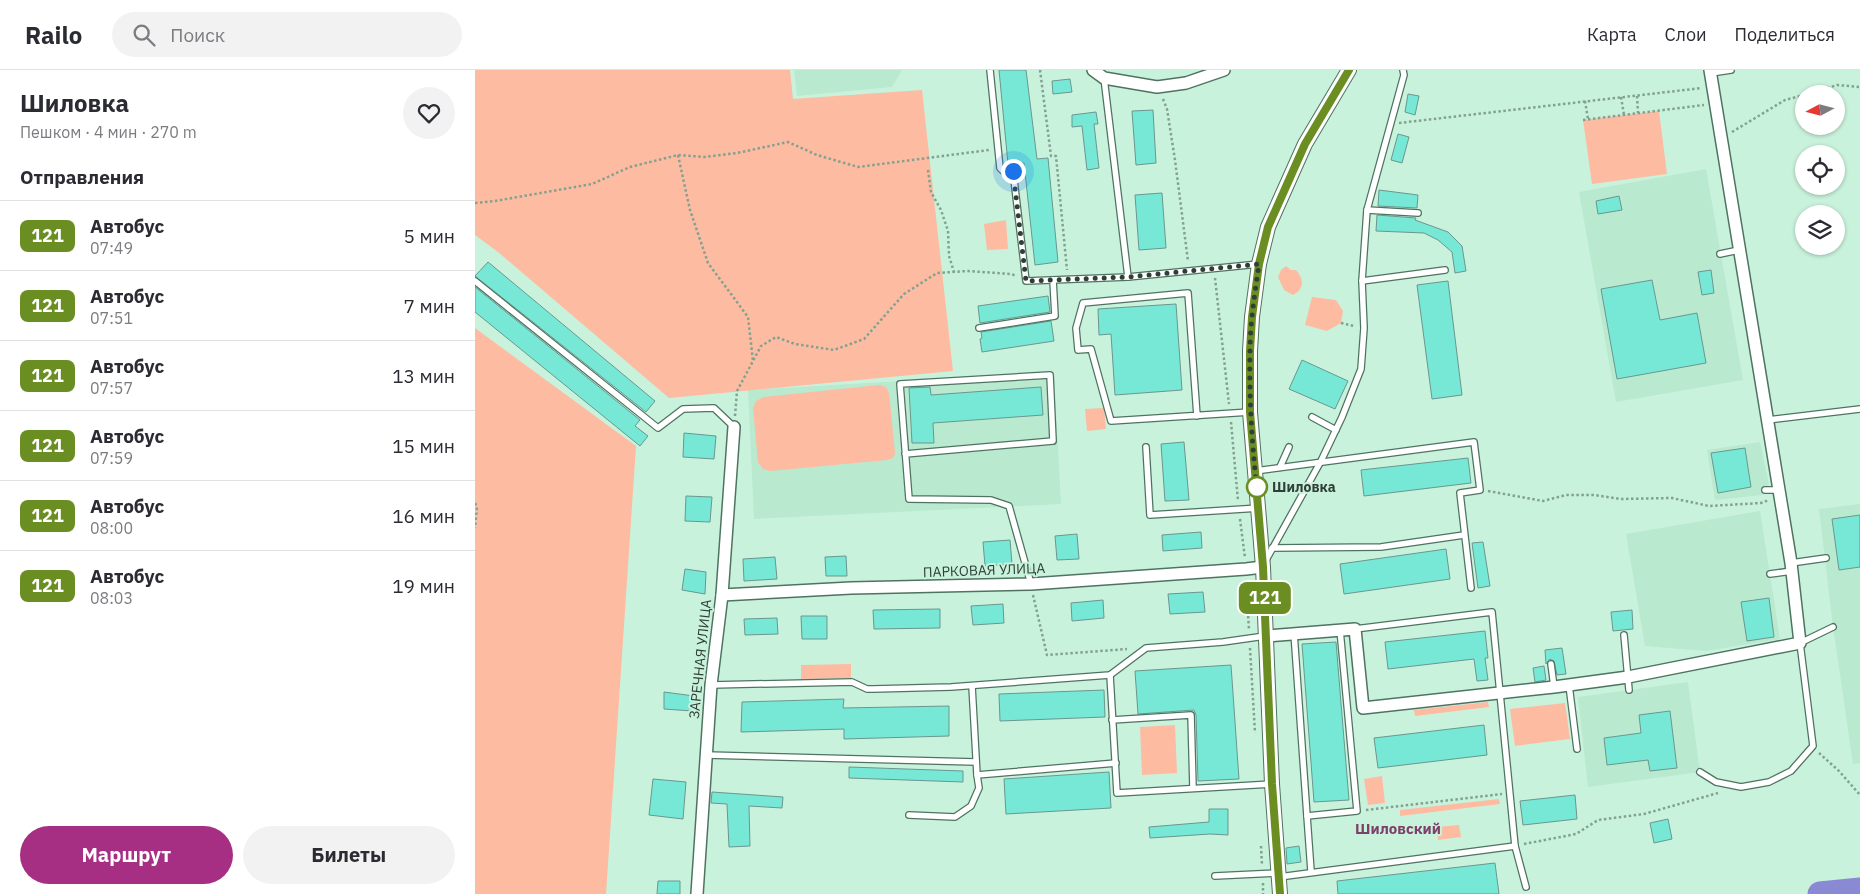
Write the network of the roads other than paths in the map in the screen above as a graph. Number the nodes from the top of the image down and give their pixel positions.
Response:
1 (990, 70) edge
2 (1093, 70) edge
3 (1224, 70) edge
4 (1349, 70) edge
5 (1403, 70) edge
6 (1731, 70) edge
7 (1711, 72) edge
8 (1104, 78) junction
9 (1367, 210) junction
10 (1418, 213) dead end
11 (1739, 250) junction
12 (1720, 254) dead end
13 (1259, 264) junction
14 (1445, 270) dead end
15 (1128, 277) junction
16 (1053, 280) junction
17 (475, 281) edge
18 (1362, 281) junction
19 (979, 328) dead end
20 (1860, 409) edge
21 (1250, 412) junction
22 (1197, 416) junction
23 (1312, 418) dead end
24 (1768, 420) junction
25 (734, 427) joint
26 (1336, 430) junction
27 (1146, 447) dead end
28 (1289, 447) dead end
29 (905, 454) junction
30 (1321, 461) junction
31 (1280, 468) junction
32 (1255, 472) junction
33 (1765, 490) dead end
34 (1779, 492) junction
35 (1259, 508) junction
36 (1464, 535) junction
37 (1272, 548) junction
38 (1826, 558) dead end
39 (1263, 567) junction
40 (1791, 567) junction
41 (1770, 574) dead end
42 (1031, 584) junction
43 (1471, 588) dead end
44 (722, 595) junction
45 (1833, 627) dead end
46 (1355, 629) junction
47 (1341, 630) junction
48 (1294, 633) junction
49 (1624, 635) dead end
50 (1267, 636) junction
51 (1799, 643) junction
52 (1551, 664) dead end
53 (1110, 675) junction
54 (1628, 677) junction
55 (711, 685) junction
56 (1569, 685) junction
57 (971, 686) junction
58 (1554, 688) junction
59 (1629, 690) dead end
60 (1501, 693) junction
61 (1112, 720) junction
62 (1577, 749) dead end
63 (706, 755) junction
64 (976, 762) junction
65 (1116, 763) junction
66 (1700, 772) dead end
67 (977, 775) junction
68 (1272, 784) junction
69 (1193, 788) junction
70 (909, 816) dead end
71 (1307, 816) junction
72 (1515, 846) junction
73 (1311, 872) junction
74 (1278, 875) junction
75 (1215, 876) dead end
76 (1526, 886) dead end
77 (697, 894) edge
78 (1280, 894) edge

1 - 16 lane
2 - 8 street
3 - 8 street
4 - 13 street
5 - 9 lane
6 - 7 lane
7 - 11 street
8 - 15 lane
9 - 10 lane
9 - 18 lane
11 - 12 lane
11 - 24 street
13 - 15 lane
13 - 21 street
14 - 18 lane
15 - 16 lane
16 - 19 lane
17 - 25 lane
18 - 26 lane
20 - 24 lane
21 - 22 lane
21 - 32 street
22 - 22 lane
23 - 26 lane
24 - 34 street
25 - 44 street, ЗАРЕЧНАЯ УЛИЦА
26 - 30 lane
27 - 35 lane
28 - 31 lane
29 - 29 lane
29 - 42 lane
30 - 31 lane
30 - 36 lane
30 - 37 lane
31 - 32 lane
32 - 35 street
33 - 34 lane
34 - 40 street
35 - 39 street
36 - 37 lane
36 - 43 lane
37 - 39 lane
38 - 40 lane
39 - 42 street, ПАРКОВАЯ УЛИЦА
39 - 50 street
40 - 41 lane
40 - 51 street
42 - 44 street, ПАРКОВАЯ УЛИЦА
44 - 55 street, ЗАРЕЧНАЯ УЛИЦА
45 - 51 lane
46 - 47 street
46 - 60 street
46 - 60 lane
47 - 48 street
47 - 71 lane
48 - 50 street
48 - 71 lane
49 - 54 lane
50 - 53 lane
50 - 68 street
51 - 54 street
51 - 66 lane
52 - 58 lane
53 - 57 lane
53 - 61 lane
54 - 56 street
54 - 59 lane
55 - 57 lane
55 - 63 street, ЗАРЕЧНАЯ УЛИЦА
56 - 58 street
56 - 62 lane
57 - 64 lane
58 - 60 street
60 - 72 lane
61 - 65 lane
61 - 69 lane
63 - 64 lane
63 - 77 street, ЗАРЕЧНАЯ УЛИЦА
64 - 67 lane
65 - 67 lane
65 - 69 lane
67 - 70 lane
68 - 69 lane
68 - 74 street
71 - 73 lane
72 - 73 lane
72 - 76 lane
73 - 74 lane
74 - 75 lane
74 - 78 street

